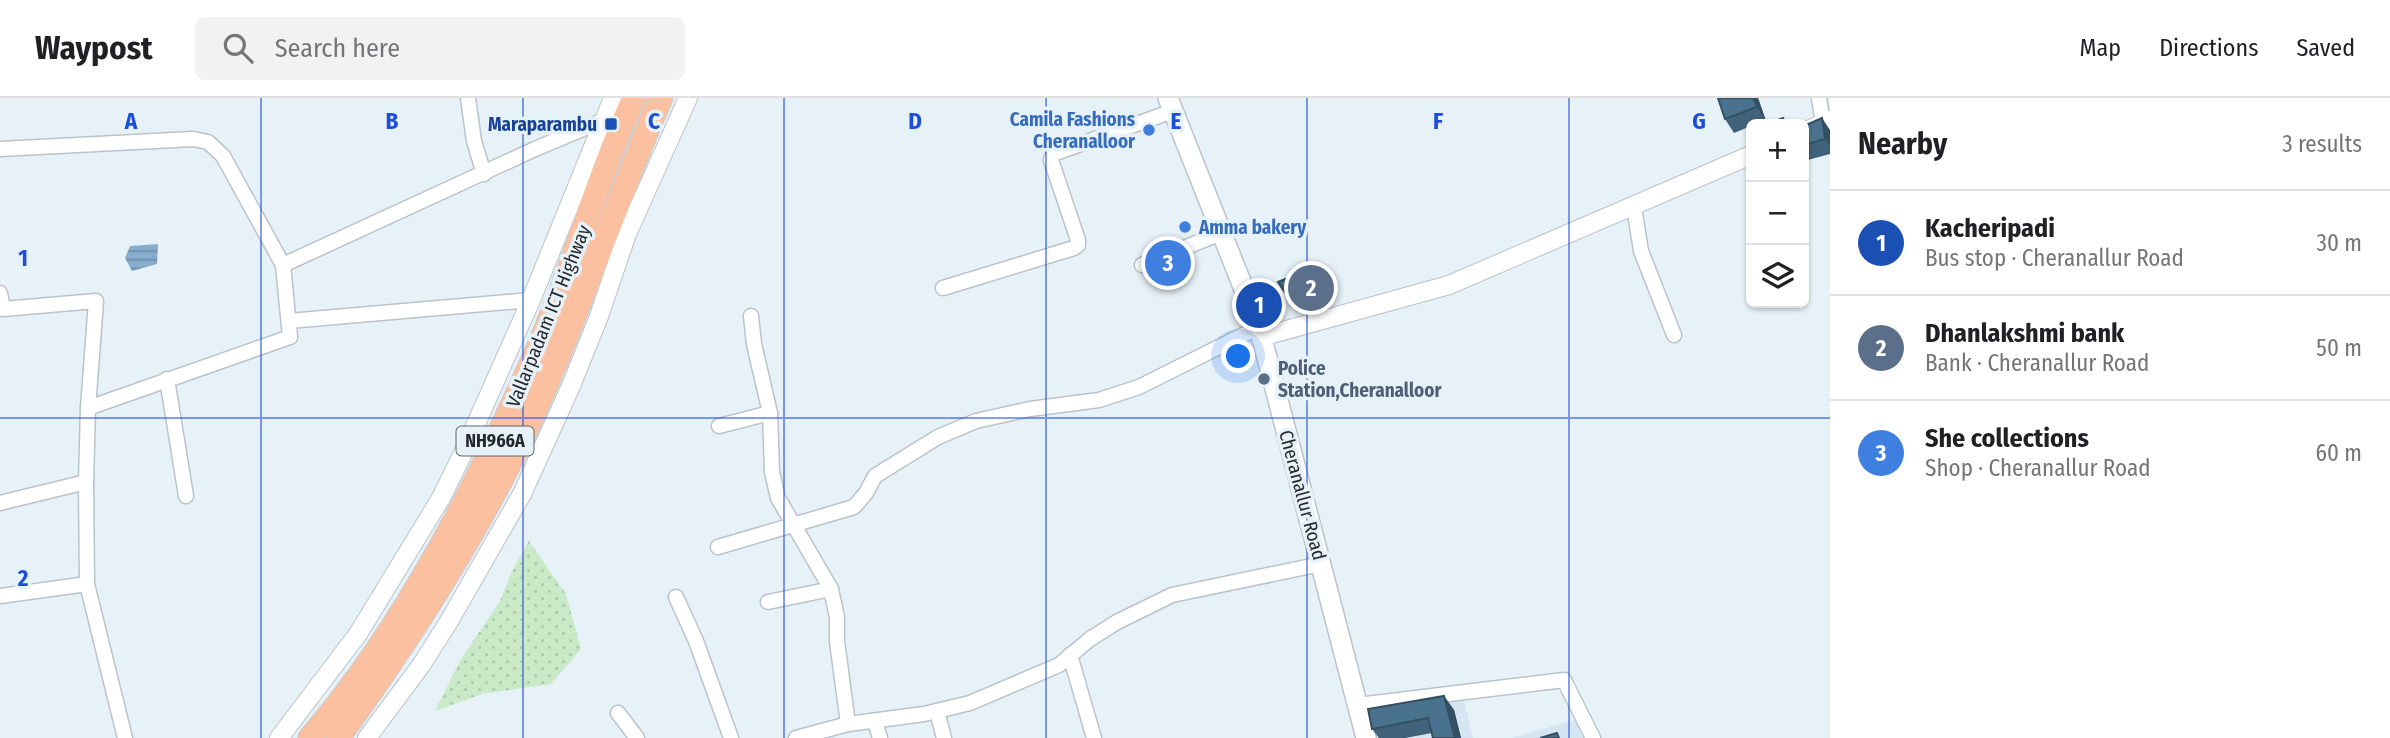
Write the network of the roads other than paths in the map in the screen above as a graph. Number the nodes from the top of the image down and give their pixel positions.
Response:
1 (468, 98) edge
2 (661, 98) edge
3 (688, 98) edge
4 (1819, 98) edge
5 (1171, 104) edge
6 (619, 108) edge
7 (1826, 122) edge
8 (1809, 130) edge
9 (0, 149) edge
10 (1746, 157) edge
11 (484, 174) junction
12 (1634, 206) junction
13 (599, 220) junction
14 (1221, 233) junction
15 (283, 265) junction
16 (1142, 265) dead end
17 (943, 288) dead end
18 (0, 293) edge
19 (531, 300) junction
20 (2, 311) edge
21 (751, 316) dead end
22 (289, 321) junction
23 (1260, 332) junction
24 (1674, 335) dead end
25 (551, 344) junction
26 (167, 379) junction
27 (88, 408) junction
28 (770, 413) junction
29 (719, 426) dead end
30 (86, 482) junction
31 (186, 496) dead end
32 (0, 503) edge
33 (795, 526) junction
34 (718, 547) dead end
35 (1321, 564) junction
36 (87, 584) junction
37 (831, 589) junction
38 (0, 596) edge
39 (676, 597) dead end
40 (768, 602) dead end
41 (1070, 655) junction
42 (1358, 705) junction
43 (937, 711) junction
44 (618, 713) dead end
45 (875, 722) junction
46 (848, 724) junction
47 (125, 738) edge
48 (279, 738) edge
49 (310, 738) edge
50 (338, 738) edge
51 (367, 738) edge
52 (637, 738) edge
53 (732, 738) edge
54 (796, 738) edge
55 (880, 738) edge
56 (944, 738) edge
57 (1094, 738) edge
58 (1367, 738) edge
59 (1593, 738) edge

1 - 11 street
2 - 13 highway, Vallarpadam ICT Highway / NH966A
3 - 13 street
4 - 7 street
5 - 14 main road, Cheranallur Road
5 - 17 street
6 - 11 street
6 - 13 highway, Vallarpadam ICT Highway / NH966A
7 - 8 street
9 - 15 street
10 - 12 street
11 - 15 street
12 - 23 street
12 - 24 street
13 - 19 street
13 - 25 highway, Vallarpadam ICT Highway / NH966A
13 - 51 street
14 - 16 street
14 - 23 main road, Cheranallur Road
15 - 22 street
18 - 20 street
19 - 22 street
19 - 48 street
20 - 27 street
21 - 28 street
22 - 26 street
23 - 33 street
23 - 35 main road, Cheranallur Road
25 - 49 highway, Vallarpadam ICT Highway / NH966A
25 - 50 highway, Vallarpadam ICT Highway / NH966A
26 - 27 street
26 - 31 street
27 - 30 street
28 - 29 street
28 - 33 street
30 - 32 street
30 - 36 street
33 - 34 street
33 - 37 street
35 - 41 street
35 - 42 main road, Cheranallur Road
36 - 38 street
36 - 47 street
37 - 40 street
37 - 46 street
39 - 53 street
41 - 43 street
41 - 57 street
42 - 58 main road, Cheranallur Road
42 - 59 street
43 - 45 street
43 - 56 street
44 - 52 street
45 - 46 street
45 - 55 street
46 - 54 street

